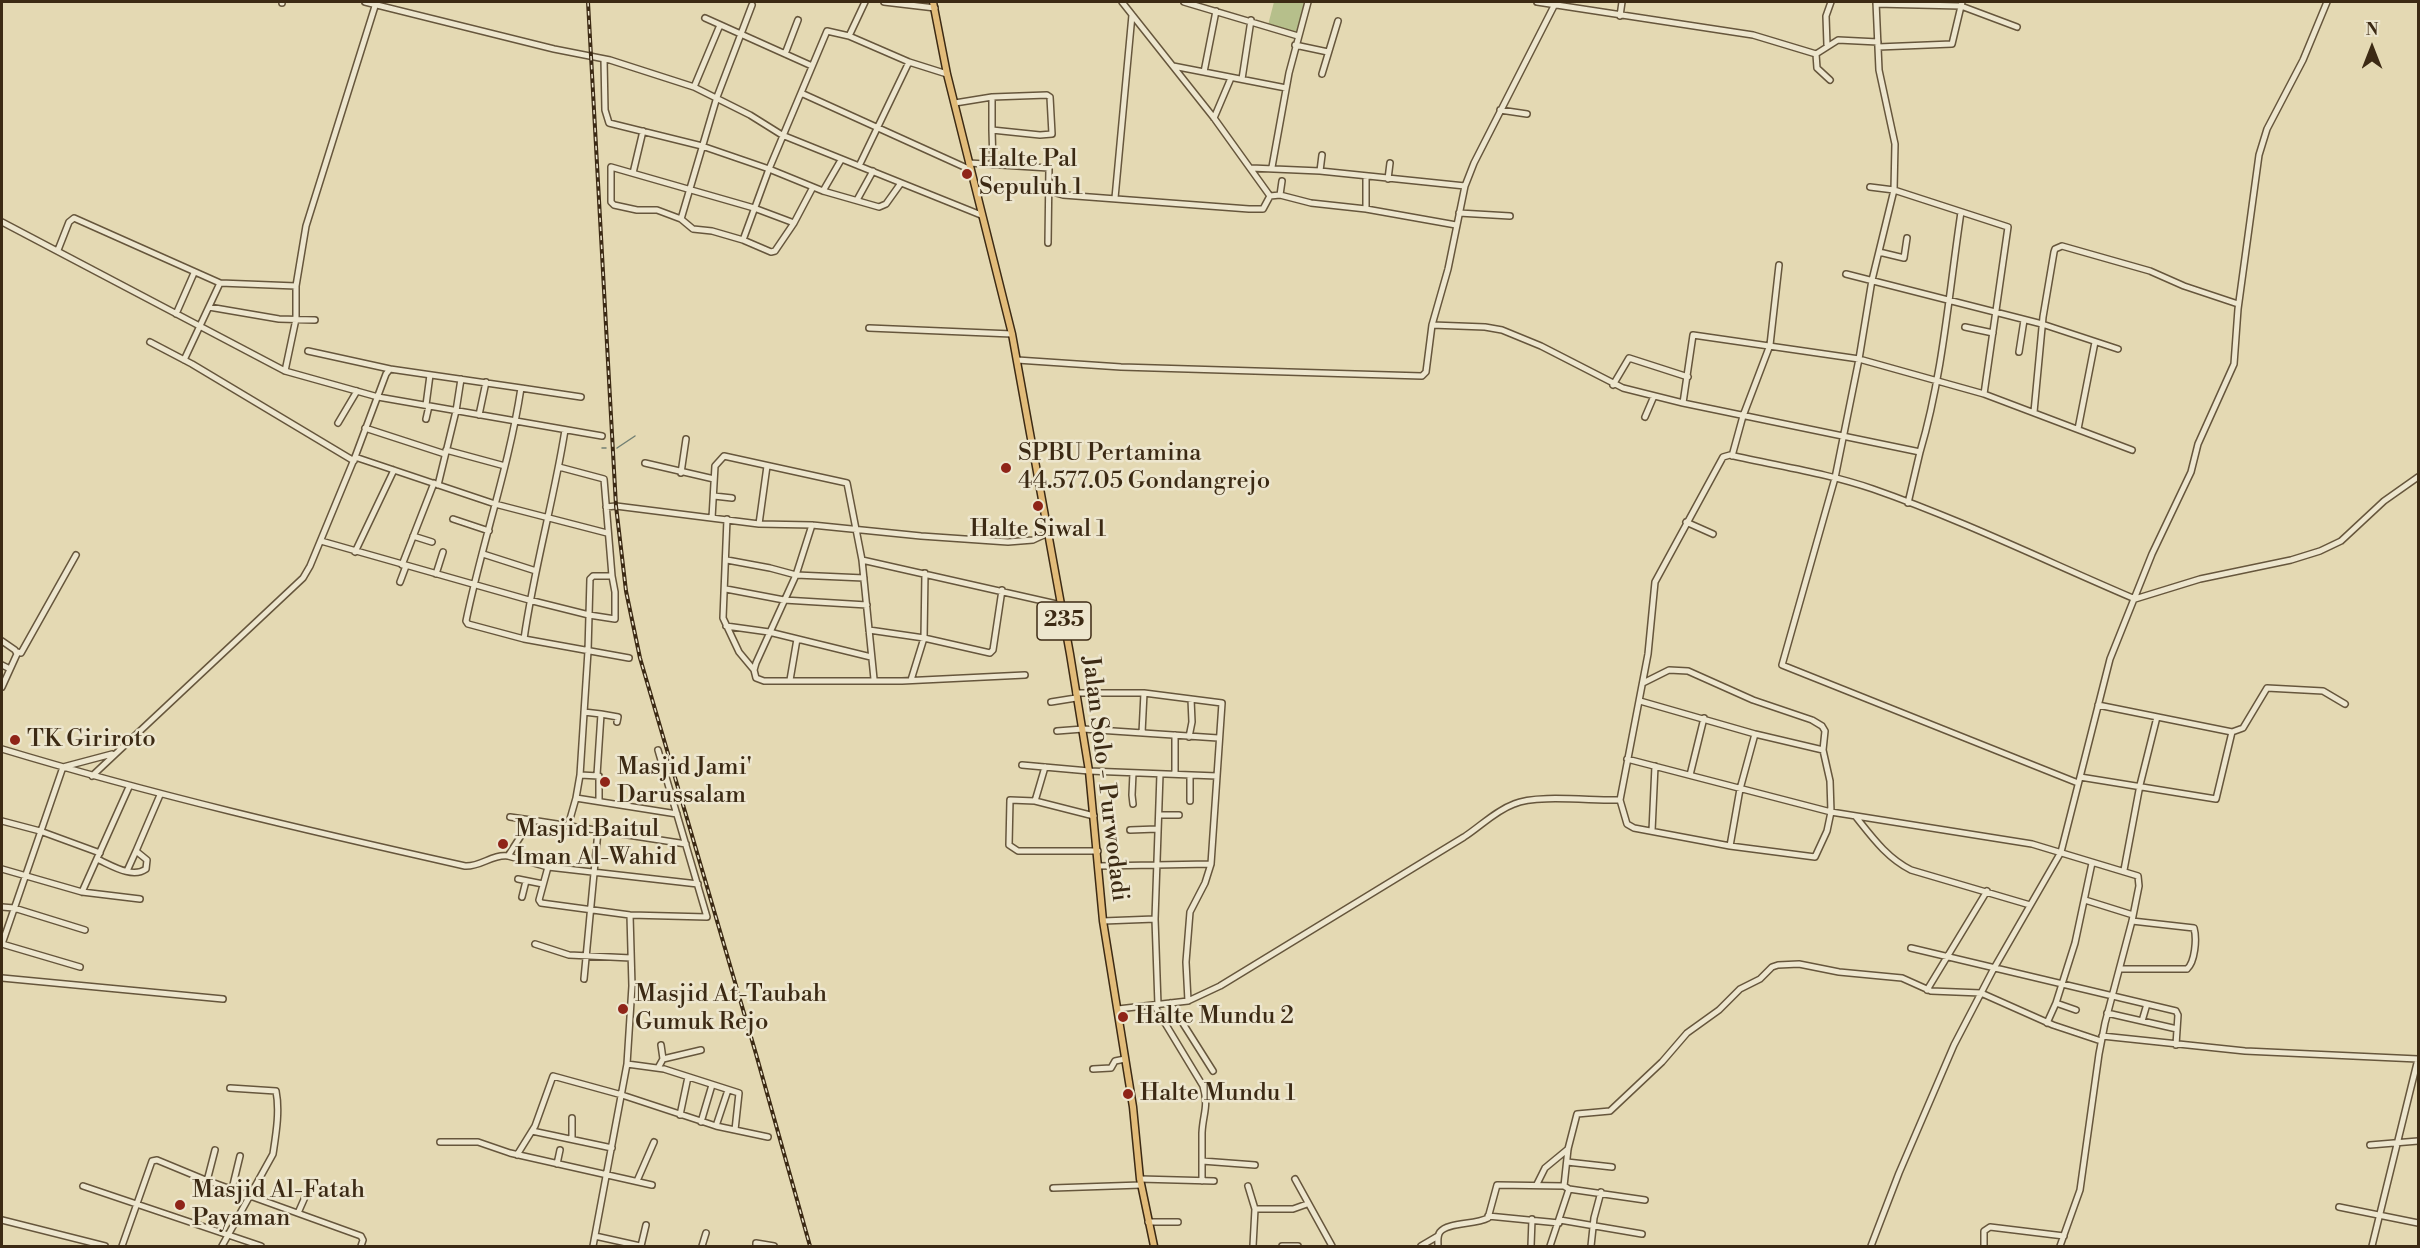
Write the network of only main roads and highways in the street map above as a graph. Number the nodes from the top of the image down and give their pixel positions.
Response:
1 (934, 5) edge
2 (1154, 1246) edge

1 - 2 main road, Jalan Solo - Purwodadi / 235

